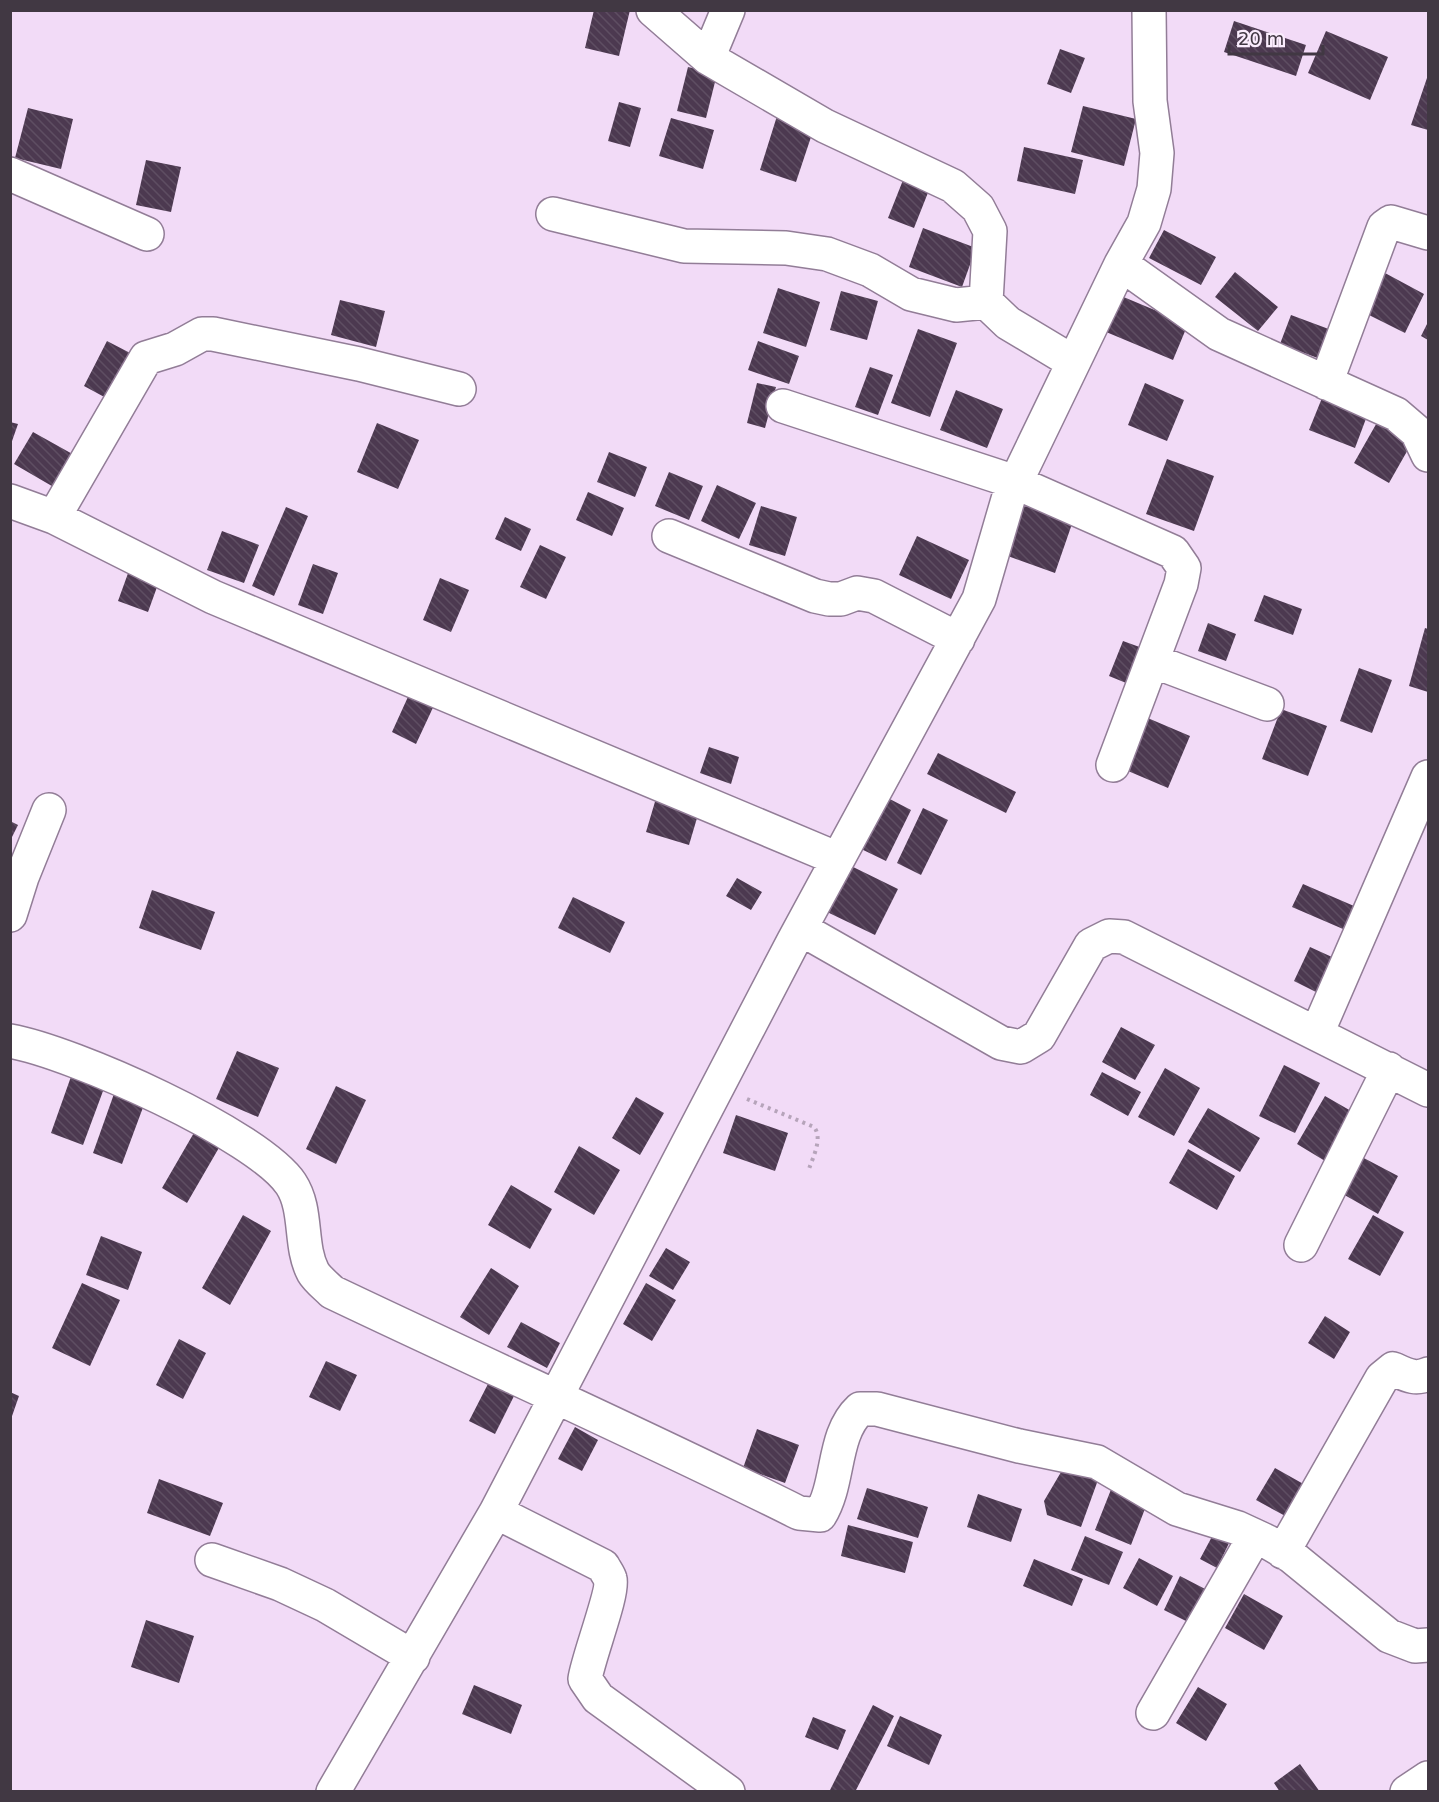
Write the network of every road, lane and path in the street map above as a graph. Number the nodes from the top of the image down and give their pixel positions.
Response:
1 (653, 10) edge
2 (728, 10) edge
3 (1149, 10) edge
4 (708, 58) junction
5 (10, 174) edge
6 (553, 214) dead end
7 (1428, 233) edge
8 (147, 234) dead end
9 (1121, 264) junction
10 (986, 302) junction
11 (1074, 362) junction
12 (1326, 383) junction
13 (459, 389) dead end
14 (783, 406) dead end
15 (1428, 455) edge
16 (1015, 482) junction
17 (10, 501) edge
18 (54, 518) junction
19 (669, 536) dead end
20 (958, 639) junction
21 (1153, 660) junction
22 (1267, 704) dead end
23 (1113, 765) dead end
24 (1428, 777) edge
25 (49, 810) dead end
26 (838, 859) junction
27 (10, 915) edge
28 (801, 929) junction
29 (1317, 1033) junction
30 (10, 1041) edge
31 (1389, 1069) junction
32 (718, 1088) junction
33 (1428, 1090) edge
34 (809, 1169) dead end
35 (1301, 1245) dead end
36 (1428, 1374) edge
37 (556, 1399) junction
38 (496, 1512) junction
39 (1255, 1536) junction
40 (1283, 1552) junction
41 (212, 1560) dead end
42 (1428, 1645) edge
43 (413, 1657) junction
44 (1153, 1713) dead end
45 (1428, 1778) edge
46 (333, 1791) edge
47 (728, 1791) edge
48 (1407, 1791) edge

1 - 4 street
2 - 4 street
3 - 9 street
4 - 10 street
5 - 8 street
6 - 10 street
7 - 12 street
9 - 11 street
9 - 12 street
10 - 11 street
11 - 16 street
12 - 15 street
13 - 18 street
14 - 16 street
16 - 20 street
16 - 21 street
17 - 18 street
18 - 26 street
19 - 20 street
20 - 26 street
21 - 22 street
21 - 23 street
24 - 29 street
25 - 27 street
26 - 28 street
28 - 29 street
28 - 32 street
29 - 31 street
30 - 37 street
31 - 33 street
31 - 35 street
32 - 34 path
32 - 37 street
36 - 40 street
37 - 38 street
37 - 39 street
38 - 43 street
38 - 47 street
39 - 40 street
39 - 44 street
40 - 42 street
41 - 43 street
43 - 46 street
45 - 48 street

